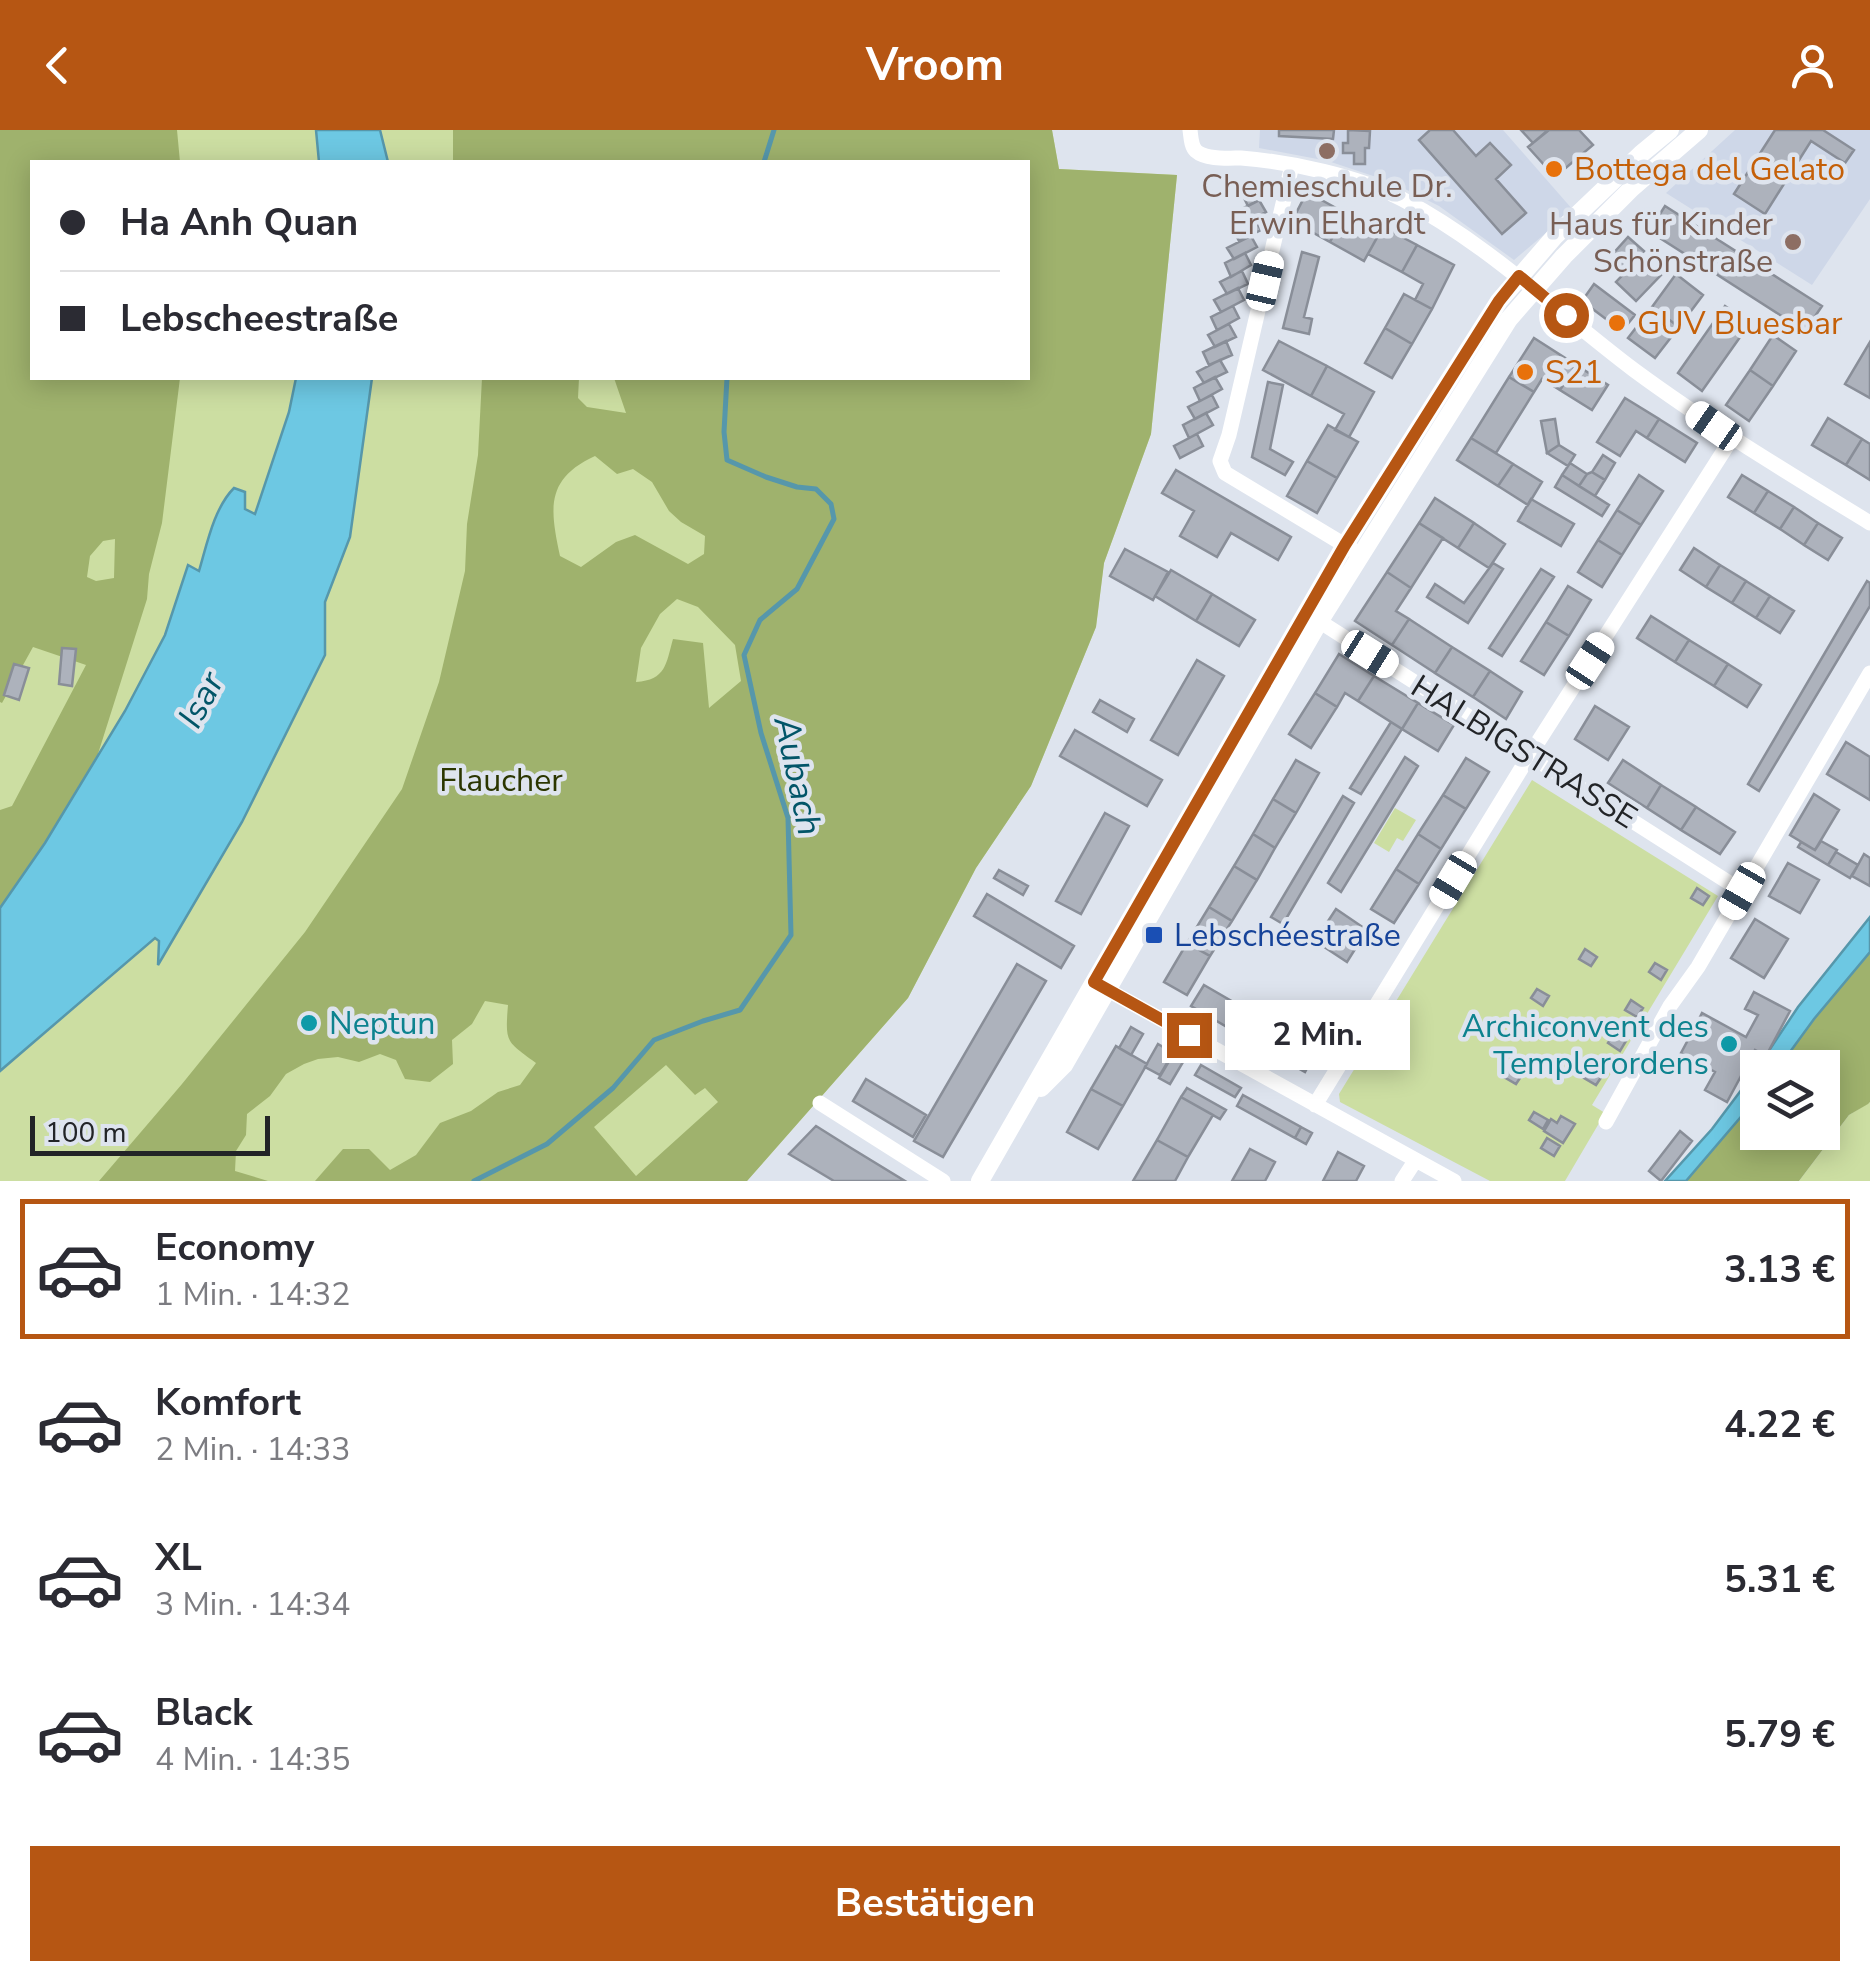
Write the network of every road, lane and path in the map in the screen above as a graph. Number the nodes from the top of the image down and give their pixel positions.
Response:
1 (1190, 130) edge
2 (1670, 130) edge
3 (1699, 130) edge
4 (1292, 165) junction
5 (1519, 276) junction
6 (1534, 289) junction
7 (1732, 438) junction
8 (1870, 523) edge
9 (1353, 550) junction
10 (1313, 618) junction
11 (1870, 673) edge
12 (1529, 756) junction
13 (1742, 891) junction
14 (1101, 986) junction
15 (820, 1103) dead end
16 (1314, 1105) junction
17 (1606, 1122) dead end
18 (1415, 1161) junction
19 (942, 1181) edge
20 (980, 1181) edge
21 (1402, 1181) edge
22 (1454, 1181) edge

1 - 4 street
2 - 5 street
3 - 6 street
4 - 5 street
4 - 9 street
5 - 6 street
5 - 9 street
6 - 7 street
6 - 9 street
7 - 8 street
7 - 12 street
9 - 10 street
10 - 12 street, HALBIGSTRASSE
10 - 14 street
11 - 13 street
12 - 13 street, HALBIGSTRASSE
12 - 16 street
13 - 17 street
14 - 16 street
14 - 20 street
15 - 19 street
16 - 18 street
18 - 21 street
18 - 22 street

